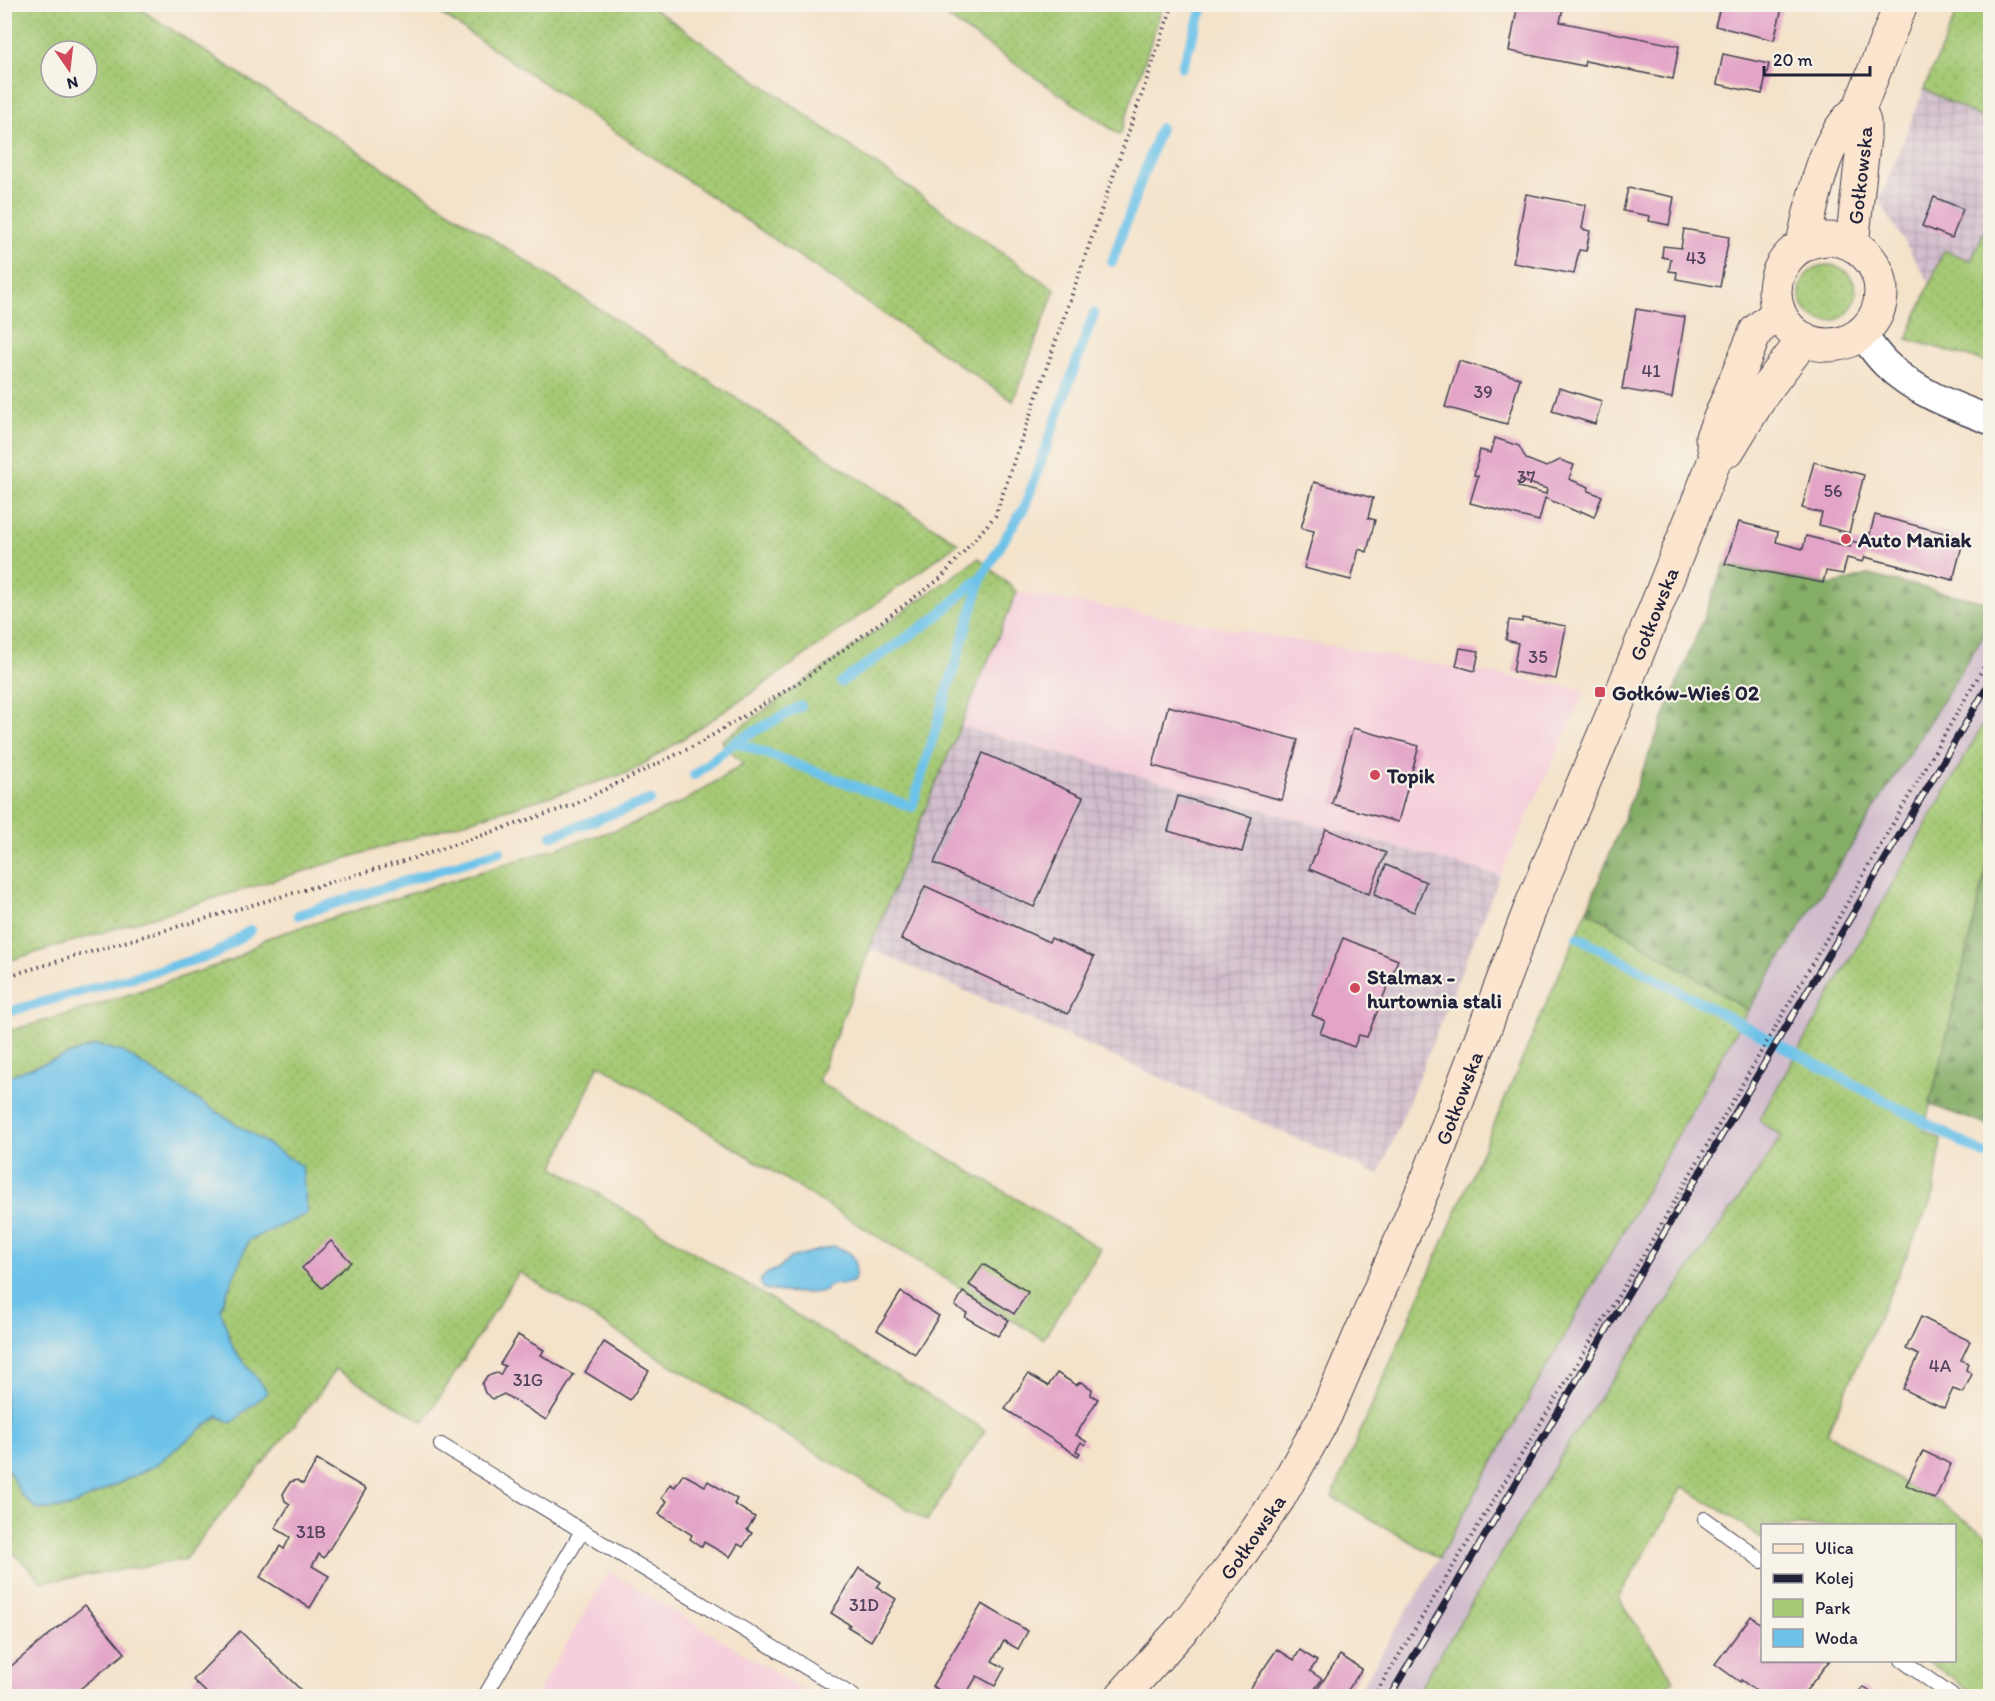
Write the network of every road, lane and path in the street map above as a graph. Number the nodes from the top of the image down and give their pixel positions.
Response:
1 (1173, 4) edge
2 (1901, 4) edge
3 (1859, 109) junction
4 (1852, 244) junction
5 (1802, 246) junction
6 (1779, 312) junction
7 (1861, 334) junction
8 (1804, 339) junction
9 (1990, 420) edge
10 (1716, 457) junction
11 (1990, 656) edge
12 (4, 977) edge
13 (441, 1445) dead end
14 (1705, 1519) dead end
15 (582, 1531) junction
16 (1761, 1560) edge
17 (1905, 1662) edge
18 (484, 1696) edge
19 (853, 1696) edge
20 (1122, 1696) edge
21 (1374, 1696) edge
22 (1952, 1696) edge

1 - 12 path
2 - 3 street, Gołkowska
3 - 4 street, Gołkowska
3 - 5 street, Gołkowska
4 - 5 street
4 - 7 street
5 - 6 street
6 - 8 street
6 - 10 street, Gołkowska
7 - 8 street
7 - 9 street
8 - 10 street, Gołkowska
10 - 20 street, Gołkowska
11 - 21 path
13 - 15 lane
14 - 16 lane
15 - 18 lane
15 - 19 lane
17 - 22 lane

